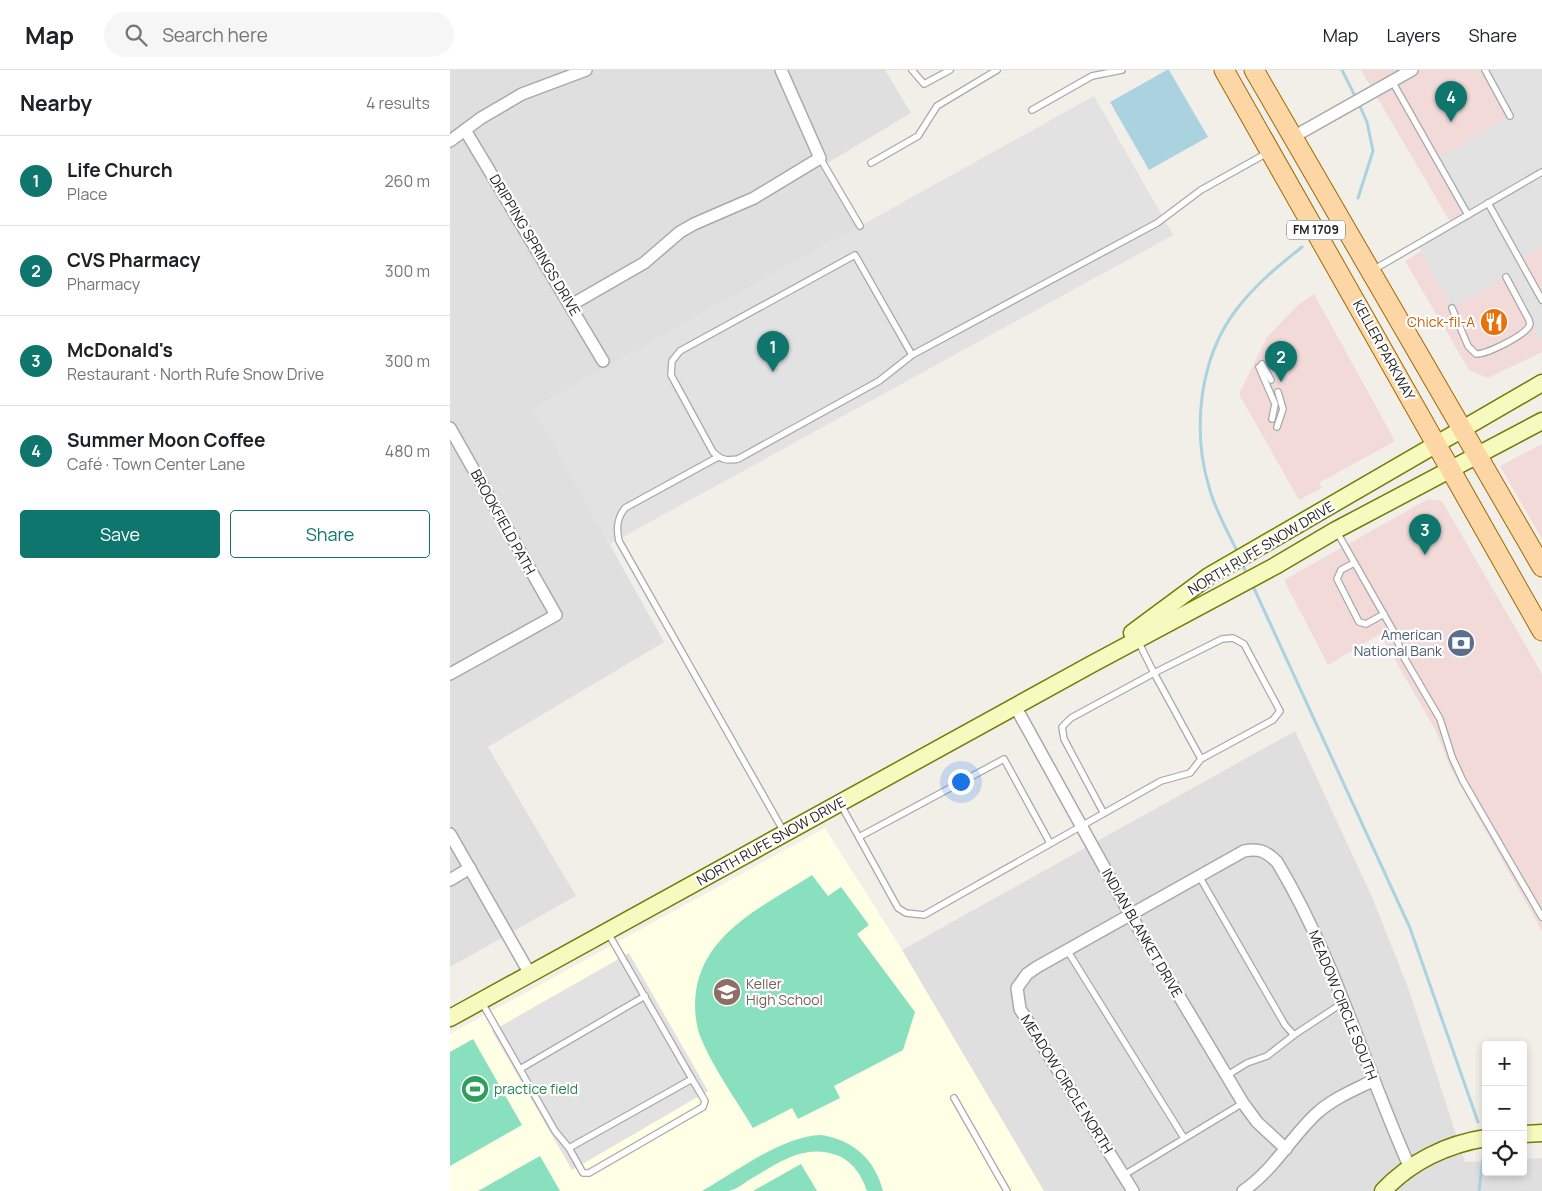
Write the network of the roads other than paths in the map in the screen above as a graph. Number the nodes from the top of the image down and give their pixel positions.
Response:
1 (586, 70) edge
2 (781, 70) edge
3 (912, 70) edge
4 (950, 70) edge
5 (997, 70) edge
6 (1122, 70) edge
7 (1224, 70) edge
8 (1254, 70) edge
9 (1412, 70) edge
10 (1485, 70) edge
11 (1392, 82) junction
12 (1032, 110) dead end
13 (1510, 116) dead end
14 (1258, 127) junction
15 (465, 130) junction
16 (1293, 137) junction
17 (450, 142) edge
18 (1271, 151) junction
19 (820, 158) junction
20 (871, 163) dead end
21 (1542, 172) edge
22 (1488, 203) junction
23 (1468, 215) junction
24 (860, 226) dead end
25 (1371, 272) junction
26 (1506, 277) dead end
27 (1542, 300) edge
28 (571, 305) junction
29 (1452, 308) dead end
30 (912, 355) junction
31 (603, 361) dead end
32 (1271, 380) dead end
33 (1542, 384) edge
34 (1278, 392) dead end
35 (1272, 419) dead end
36 (1542, 421) edge
37 (1277, 427) dead end
38 (450, 428) edge
39 (1463, 430) junction
40 (1436, 444) junction
41 (1477, 454) junction
42 (718, 457) junction
43 (1450, 468) junction
44 (1325, 510) junction
45 (1336, 530) junction
46 (1354, 562) junction
47 (1542, 567) edge
48 (1384, 614) junction
49 (1542, 631) edge
50 (1137, 640) junction
51 (1092, 664) junction
52 (1154, 673) junction
53 (450, 674) edge
54 (1015, 706) junction
55 (1201, 759) junction
56 (840, 803) junction
57 (1103, 812) junction
58 (1081, 825) junction
59 (450, 834) edge
60 (785, 834) junction
61 (859, 837) junction
62 (1050, 843) junction
63 (470, 868) junction
64 (1199, 876) junction
65 (450, 880) edge
66 (1130, 914) junction
67 (1542, 917) edge
68 (606, 931) junction
69 (1067, 950) junction
70 (530, 974) junction
71 (645, 996) junction
72 (480, 1001) junction
73 (1345, 1001) junction
74 (450, 1018) edge
75 (1294, 1035) junction
76 (520, 1069) junction
77 (1226, 1076) junction
78 (692, 1079) junction
79 (1374, 1080) junction
80 (954, 1098) dead end
81 (1243, 1103) junction
82 (1542, 1133) edge
83 (1527, 1134) edge
84 (1184, 1138) junction
85 (1482, 1139) edge
86 (569, 1148) junction
87 (1286, 1148) junction
88 (1410, 1168) junction
89 (1124, 1175) junction
90 (1007, 1191) edge
91 (1133, 1191) edge
92 (1243, 1191) edge
93 (1383, 1191) edge

1 - 15 street
2 - 19 street
3 - 4 lane
5 - 20 lane
6 - 12 lane
7 - 14 main road, KELLER PARKWAY / FM 1709
8 - 16 main road, KELLER PARKWAY / FM 1709
9 - 11 street
10 - 13 lane
11 - 16 street
11 - 23 lane
14 - 16 main road
14 - 18 main road, KELLER PARKWAY / FM 1709
15 - 17 street
15 - 28 street, DRIPPING SPRINGS DRIVE
16 - 25 main road, KELLER PARKWAY / FM 1709
18 - 30 lane
18 - 40 main road, KELLER PARKWAY / FM 1709
19 - 24 lane
19 - 28 street
21 - 22 lane
22 - 23 lane
22 - 27 lane
23 - 25 lane
25 - 39 main road, KELLER PARKWAY / FM 1709
26 - 29 lane
28 - 31 street, DRIPPING SPRINGS DRIVE
30 - 42 lane
30 - 42 lane
32 - 35 lane
33 - 39 main road, NORTH RUFE SNOW DRIVE
34 - 37 lane
36 - 41 main road, NORTH RUFE SNOW DRIVE
38 - 53 street, BROOKFIELD PATH
39 - 40 main road, NORTH RUFE SNOW DRIVE
39 - 41 main road, KELLER PARKWAY / FM 1709
40 - 43 main road, KELLER PARKWAY / FM 1709
40 - 44 main road, NORTH RUFE SNOW DRIVE
41 - 43 main road, NORTH RUFE SNOW DRIVE
41 - 47 main road, KELLER PARKWAY / FM 1709
42 - 60 lane
43 - 45 main road, NORTH RUFE SNOW DRIVE
43 - 49 main road, KELLER PARKWAY / FM 1709
44 - 45 main road
44 - 51 main road, NORTH RUFE SNOW DRIVE
45 - 46 lane
45 - 50 main road, NORTH RUFE SNOW DRIVE
46 - 48 lane
46 - 48 lane
48 - 67 lane
50 - 51 main road, NORTH RUFE SNOW DRIVE
50 - 52 lane
51 - 54 main road, NORTH RUFE SNOW DRIVE
52 - 55 lane
52 - 55 lane
52 - 57 lane
54 - 56 main road, NORTH RUFE SNOW DRIVE
54 - 58 street, INDIAN BLANKET DRIVE
55 - 57 lane
56 - 60 main road, NORTH RUFE SNOW DRIVE
56 - 61 lane
57 - 58 lane
58 - 62 lane
58 - 66 street, INDIAN BLANKET DRIVE
59 - 63 street
60 - 68 main road, NORTH RUFE SNOW DRIVE
61 - 62 lane
61 - 62 lane
63 - 65 street
63 - 70 street
64 - 66 street, MEADOW CIRCLE SOUTH
64 - 73 street, MEADOW CIRCLE SOUTH
64 - 75 lane
66 - 69 street, MEADOW CIRCLE NORTH
66 - 77 street, INDIAN BLANKET DRIVE
68 - 70 main road, NORTH RUFE SNOW DRIVE
68 - 71 lane
69 - 84 lane
69 - 89 street, MEADOW CIRCLE NORTH
70 - 72 main road, NORTH RUFE SNOW DRIVE
71 - 76 lane
71 - 78 lane
72 - 74 main road, NORTH RUFE SNOW DRIVE
72 - 76 lane
73 - 75 lane
73 - 79 street, MEADOW CIRCLE SOUTH
75 - 77 lane
76 - 86 lane
77 - 81 street, INDIAN BLANKET DRIVE
78 - 86 lane
78 - 86 lane
79 - 87 street
79 - 88 street, MEADOW CIRCLE SOUTH
80 - 90 lane
81 - 84 lane
81 - 87 street, INDIAN BLANKET DRIVE
82 - 83 main road
84 - 89 lane
85 - 88 main road
87 - 92 street
88 - 93 main road
89 - 91 street, MEADOW CIRCLE NORTH

